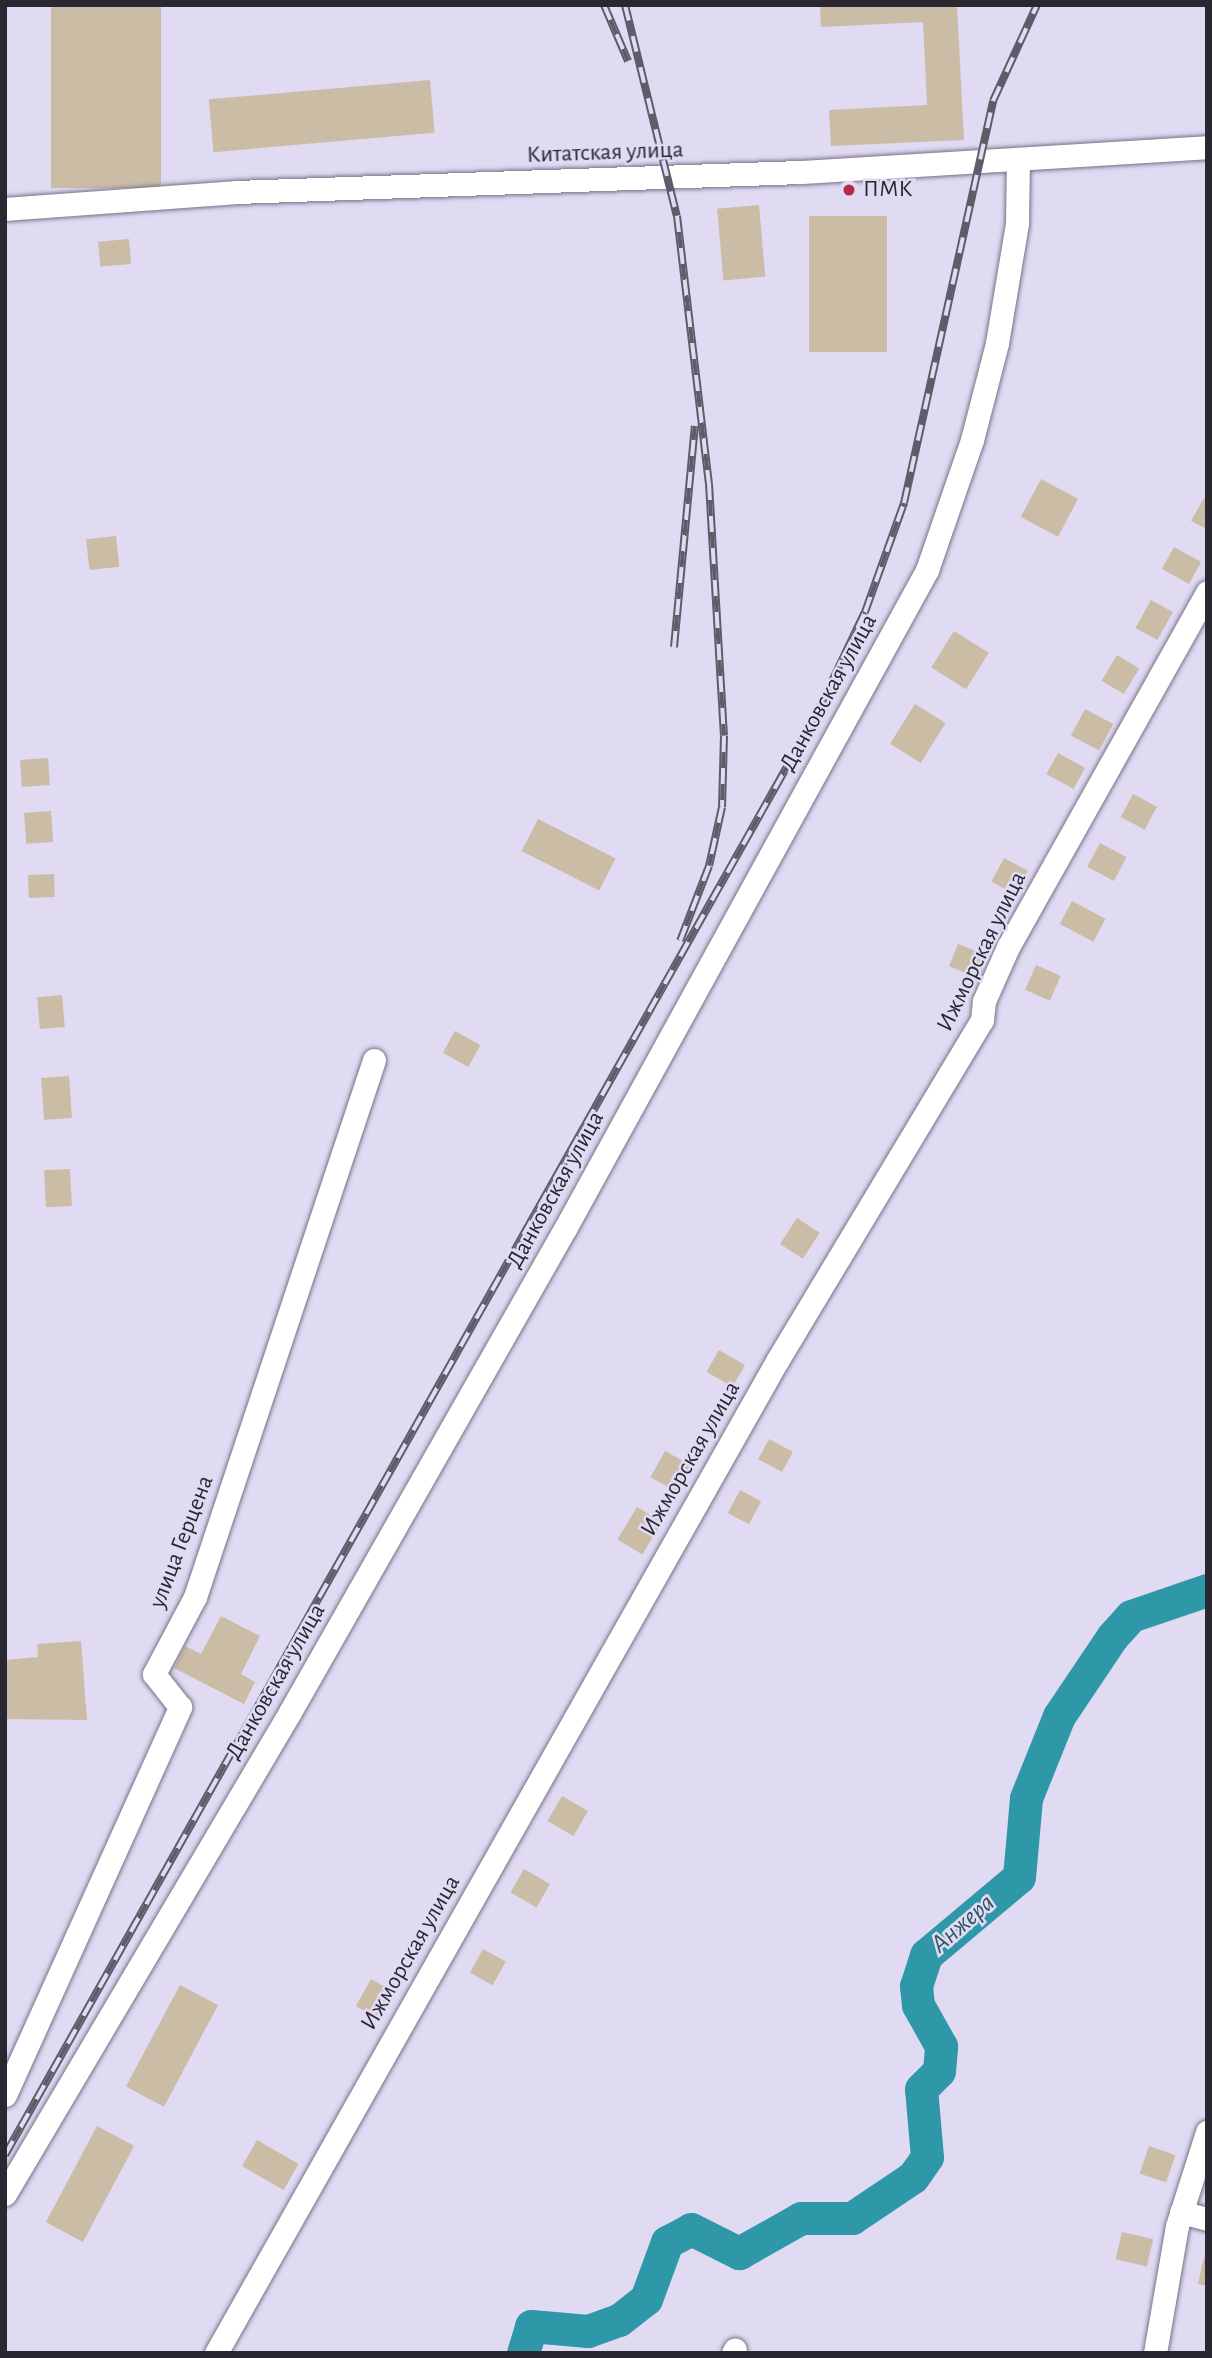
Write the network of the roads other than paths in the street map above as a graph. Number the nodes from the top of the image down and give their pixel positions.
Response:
1 (1207, 147) edge
2 (1018, 159) junction
3 (5, 209) edge
4 (1207, 592) edge
5 (374, 1060) dead end
6 (5, 2095) edge
7 (1207, 2132) edge
8 (5, 2194) edge
9 (1181, 2212) junction
10 (1207, 2219) edge
11 (215, 2353) edge
12 (1155, 2353) edge

1 - 2 street, Китатская улица
2 - 3 street, Китатская улица
2 - 8 street, Данковская улица
4 - 11 street, Ижморская улица
5 - 6 street, улица Герцена
7 - 9 street
9 - 10 street
9 - 12 street

